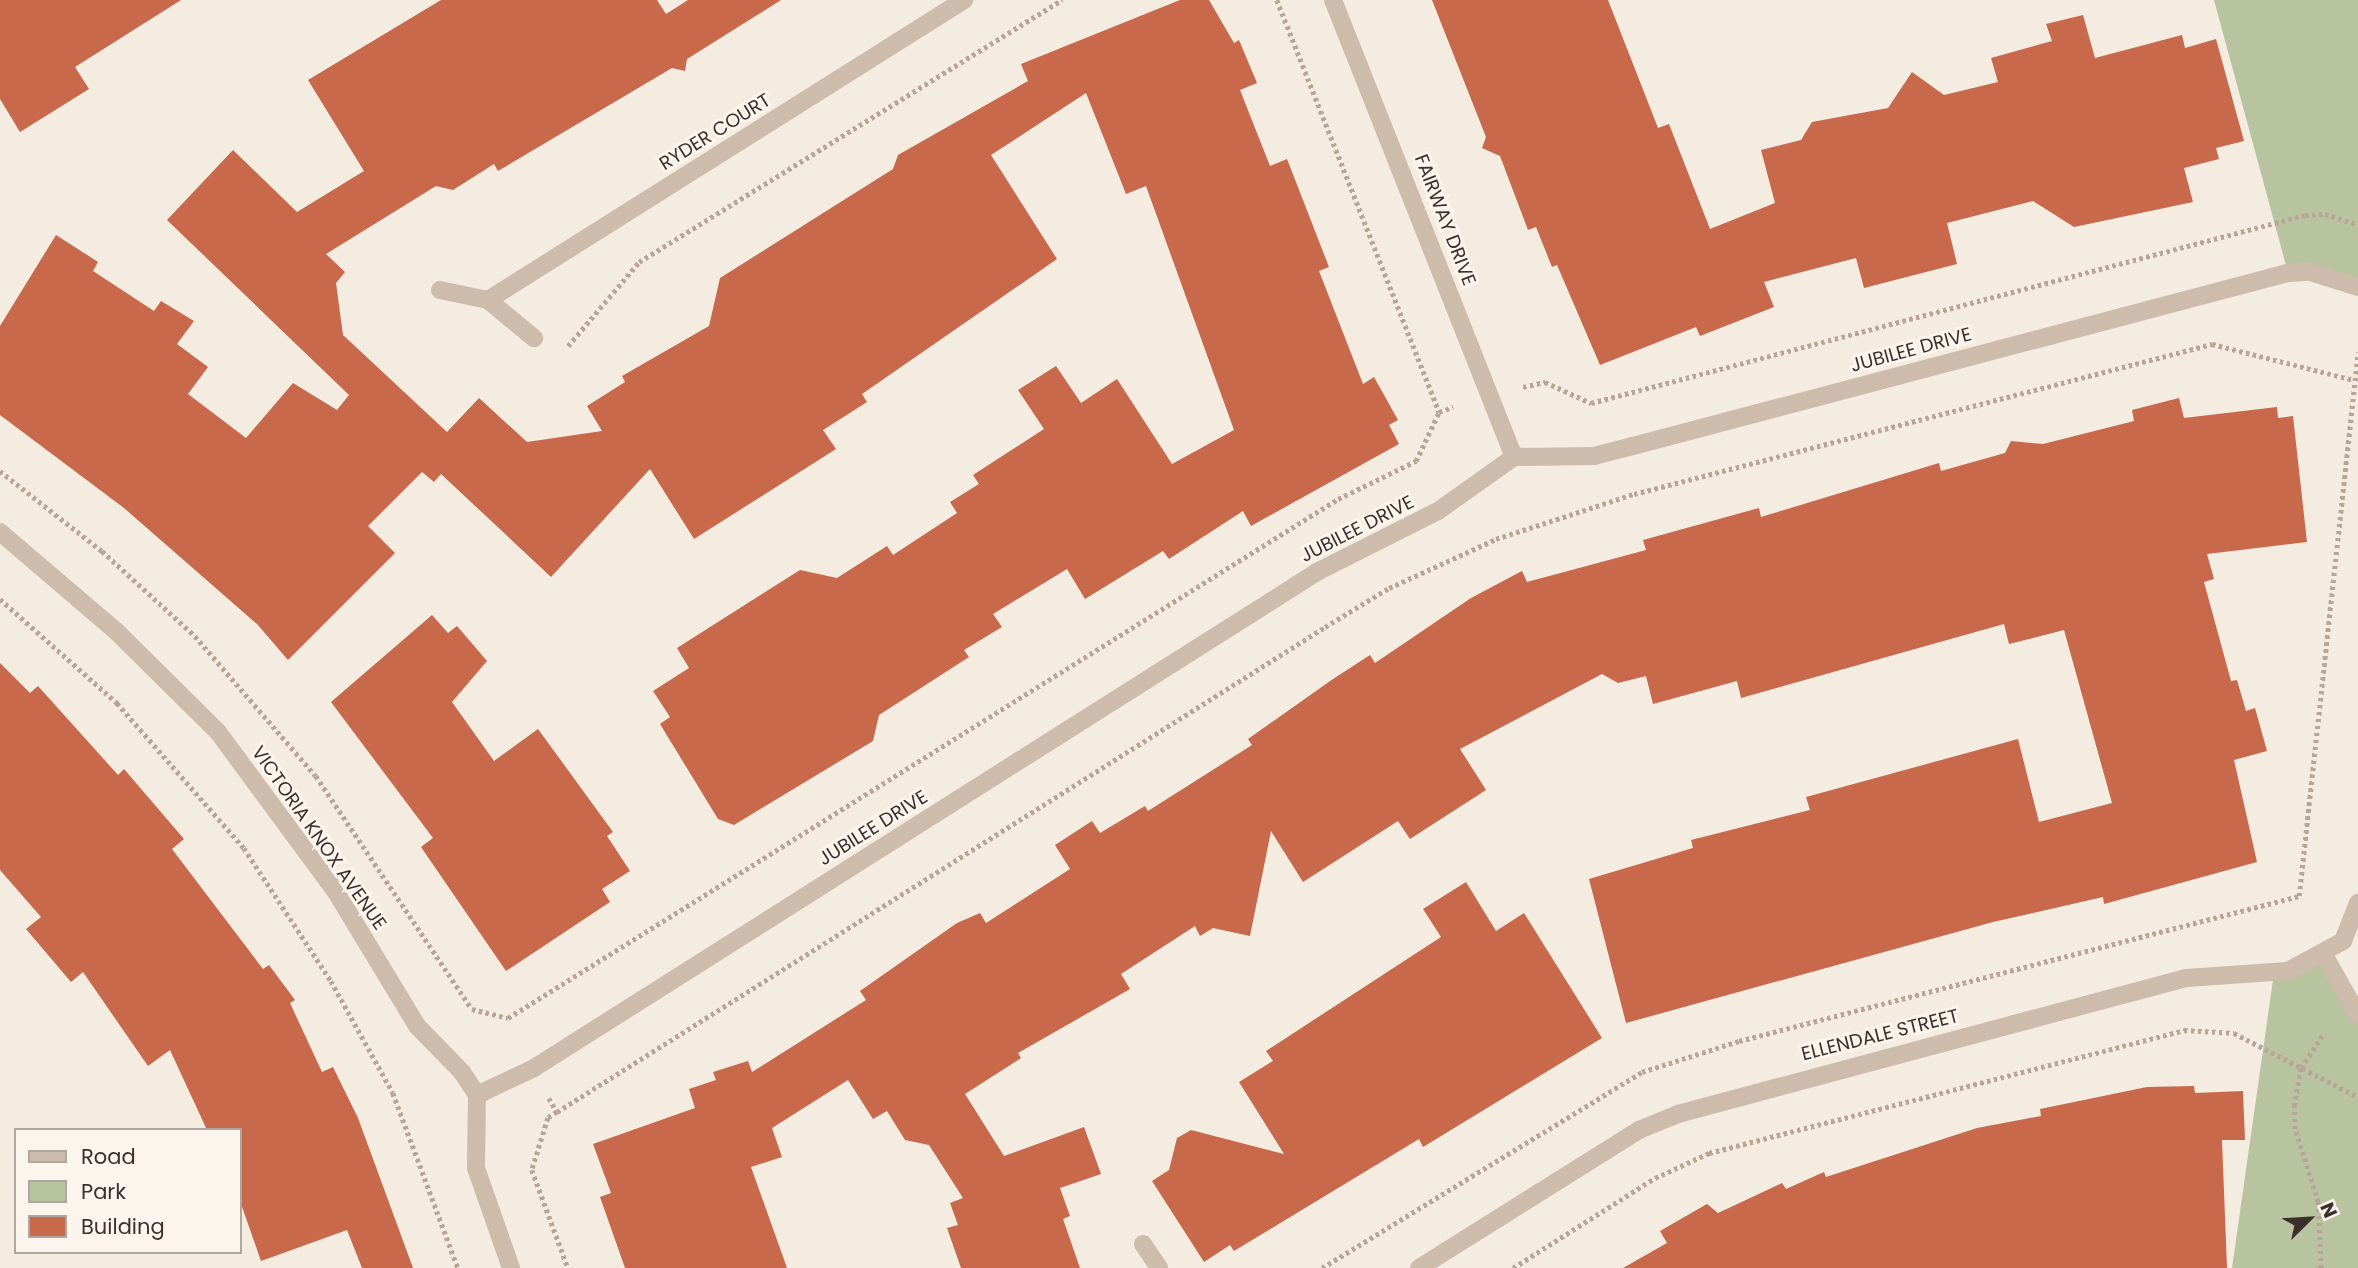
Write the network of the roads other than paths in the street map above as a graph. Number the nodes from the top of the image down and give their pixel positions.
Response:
1 (964, 0) edge
2 (1333, 0) edge
3 (2358, 287) edge
4 (440, 289) dead end
5 (488, 300) junction
6 (534, 338) road end
7 (1514, 457) junction
8 (0, 532) edge
9 (2358, 904) edge
10 (2324, 955) junction
11 (2358, 1015) edge
12 (477, 1095) junction
13 (1143, 1244) dead end
14 (511, 1268) edge
15 (1159, 1268) edge
16 (1419, 1268) edge

1 - 5 street, RYDER COURT
2 - 7 street, FAIRWAY DRIVE
3 - 7 street, JUBILEE DRIVE
4 - 5 street
5 - 6 street
7 - 12 street, JUBILEE DRIVE
8 - 12 street, VICTORIA KNOX AVENUE
9 - 10 street, ELLENDALE STREET
10 - 11 street
10 - 16 street, ELLENDALE STREET
12 - 14 street
13 - 15 street

